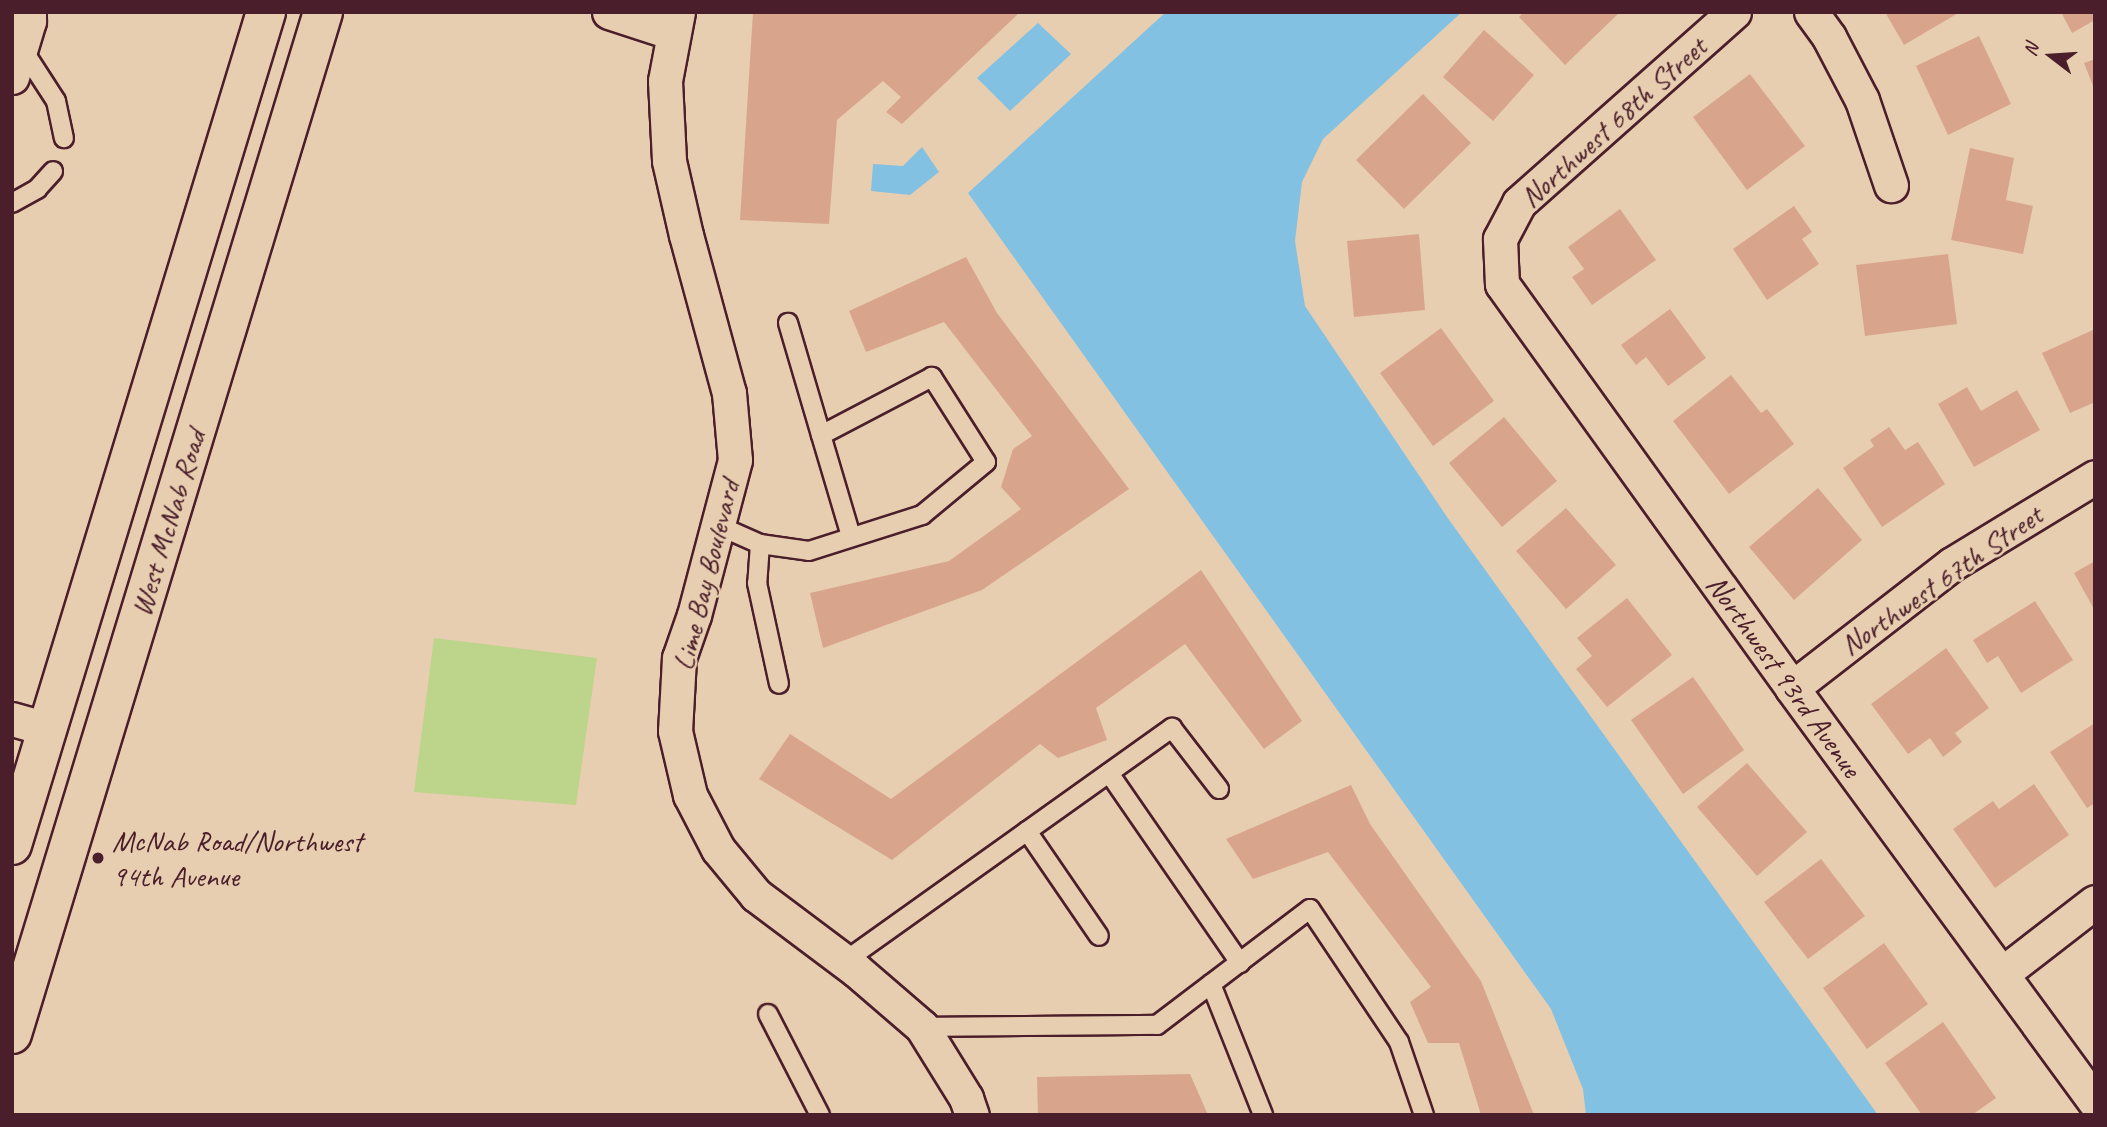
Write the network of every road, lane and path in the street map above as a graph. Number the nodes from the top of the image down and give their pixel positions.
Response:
1 (29, 12) edge
2 (266, 12) edge
3 (323, 12) edge
4 (609, 12) edge
5 (1734, 12) edge
6 (1811, 12) edge
7 (675, 22) edge
8 (17, 62) edge
9 (64, 138) dead end
10 (52, 171) dead end
11 (1891, 185) dead end
12 (12, 203) edge
13 (1500, 239) joint
14 (788, 323) dead end
15 (821, 435) junction
16 (2095, 477) edge
17 (717, 525) junction
18 (851, 536) junction
19 (760, 544) junction
20 (779, 684) dead end
21 (1792, 688) junction
22 (30, 724) edge
23 (1109, 773) junction
24 (1219, 789) dead end
25 (1027, 831) junction
26 (12, 845) edge
27 (2095, 902) edge
28 (1099, 936) dead end
29 (845, 961) junction
30 (1240, 962) junction
31 (2003, 973) junction
32 (1211, 984) junction
33 (768, 1014) dead end
34 (922, 1027) junction
35 (12, 1034) edge
36 (2095, 1102) edge
37 (820, 1115) edge
38 (972, 1115) edge
39 (1263, 1115) edge
40 (1424, 1115) edge

1 - 8 street
2 - 22 main road, West McNab Road
3 - 35 main road, West McNab Road
4 - 7 street
5 - 13 street, Northwest 68th Street
6 - 11 street
7 - 17 street, Lime Bay Boulevard
8 - 9 lane
10 - 12 lane
13 - 21 street, Northwest 93rd Avenue
14 - 15 lane
15 - 18 lane
15 - 18 lane
16 - 21 street, Northwest 67th Street
17 - 19 lane
17 - 29 street, Lime Bay Boulevard
18 - 19 lane
19 - 20 lane
21 - 31 street, Northwest 93rd Avenue
22 - 26 main road, West McNab Road
23 - 24 lane
23 - 25 lane
23 - 30 lane
25 - 28 lane
25 - 29 lane
27 - 31 street
29 - 34 street, Lime Bay Boulevard
30 - 32 lane
30 - 40 lane
31 - 36 street, Northwest 93rd Avenue
32 - 34 lane
32 - 39 lane
33 - 37 lane
34 - 38 street, Lime Bay Boulevard

